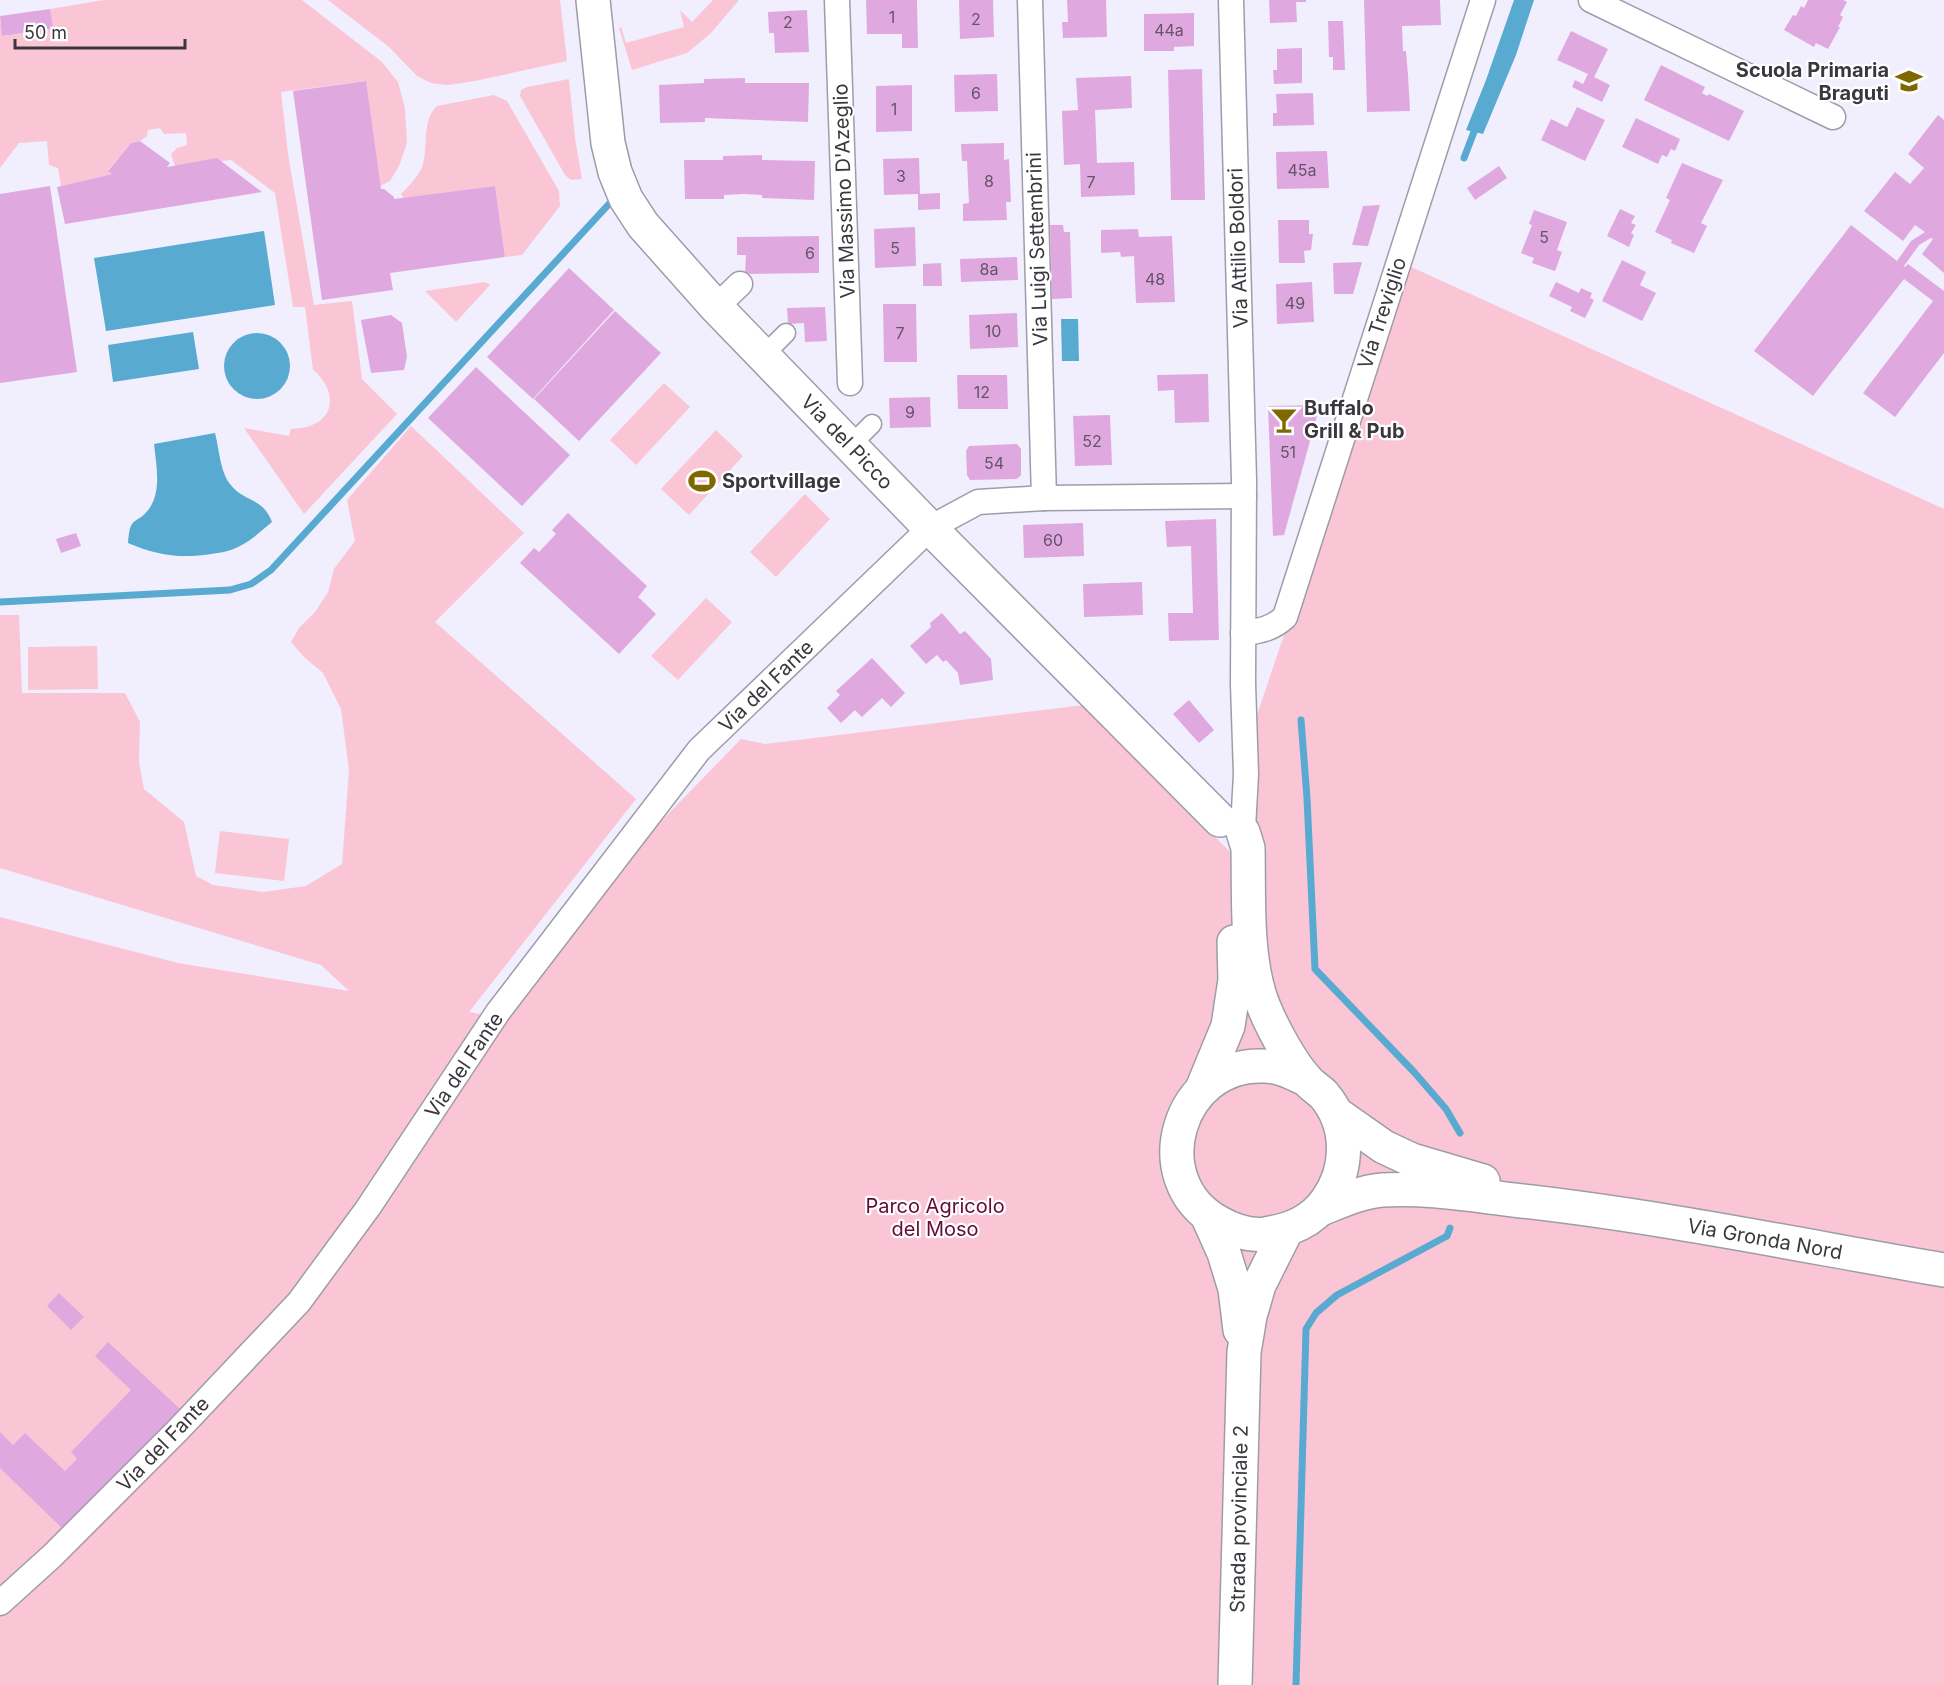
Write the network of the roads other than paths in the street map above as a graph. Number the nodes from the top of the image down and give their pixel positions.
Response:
1 (593, 0) edge
2 (837, 0) edge
3 (1030, 0) edge
4 (1231, 0) edge
5 (1483, 0) edge
6 (1591, 0) edge
7 (1833, 117) dead end
8 (740, 284) dead end
9 (716, 308) junction
10 (786, 333) dead end
11 (763, 356) junction
12 (850, 383) dead end
13 (1244, 496) junction
14 (1044, 498) junction
15 (935, 526) junction
16 (1244, 633) junction
17 (1231, 827) junction
18 (1307, 1080) junction
19 (1202, 1089) junction
20 (1336, 1114) junction
21 (1586, 1208) junction
22 (1321, 1209) junction
23 (1207, 1215) junction
24 (1286, 1231) junction
25 (1944, 1270) edge
26 (1244, 1352) junction
27 (0, 1603) edge
28 (1235, 1685) edge

1 - 9 main road, Via del Picco
2 - 12 street, Via Massimo D'Azeglio
3 - 14 street, Via Luigi Settembrini
4 - 13 street, Via Attilio Boldori
5 - 16 street, Via Treviglio
6 - 7 street
8 - 9 street
9 - 11 main road, Via del Picco
10 - 11 street
11 - 15 main road, Via del Picco
13 - 14 street
13 - 16 street, Via Attilio Boldori
14 - 15 street
15 - 17 main road, Via del Picco
15 - 27 street, Via del Fante
16 - 17 street, Via Attilio Boldori
17 - 18 main road, Via Attilio Boldori
17 - 19 main road, Via Attilio Boldori
18 - 19 main road
18 - 20 main road
19 - 23 main road
20 - 21 main road, Via Gronda Nord
20 - 22 main road
21 - 22 main road, Via Gronda Nord
21 - 25 main road, Via Gronda Nord
22 - 24 main road
23 - 24 main road
23 - 26 main road
24 - 26 main road
26 - 28 main road, Strada provinciale 2

